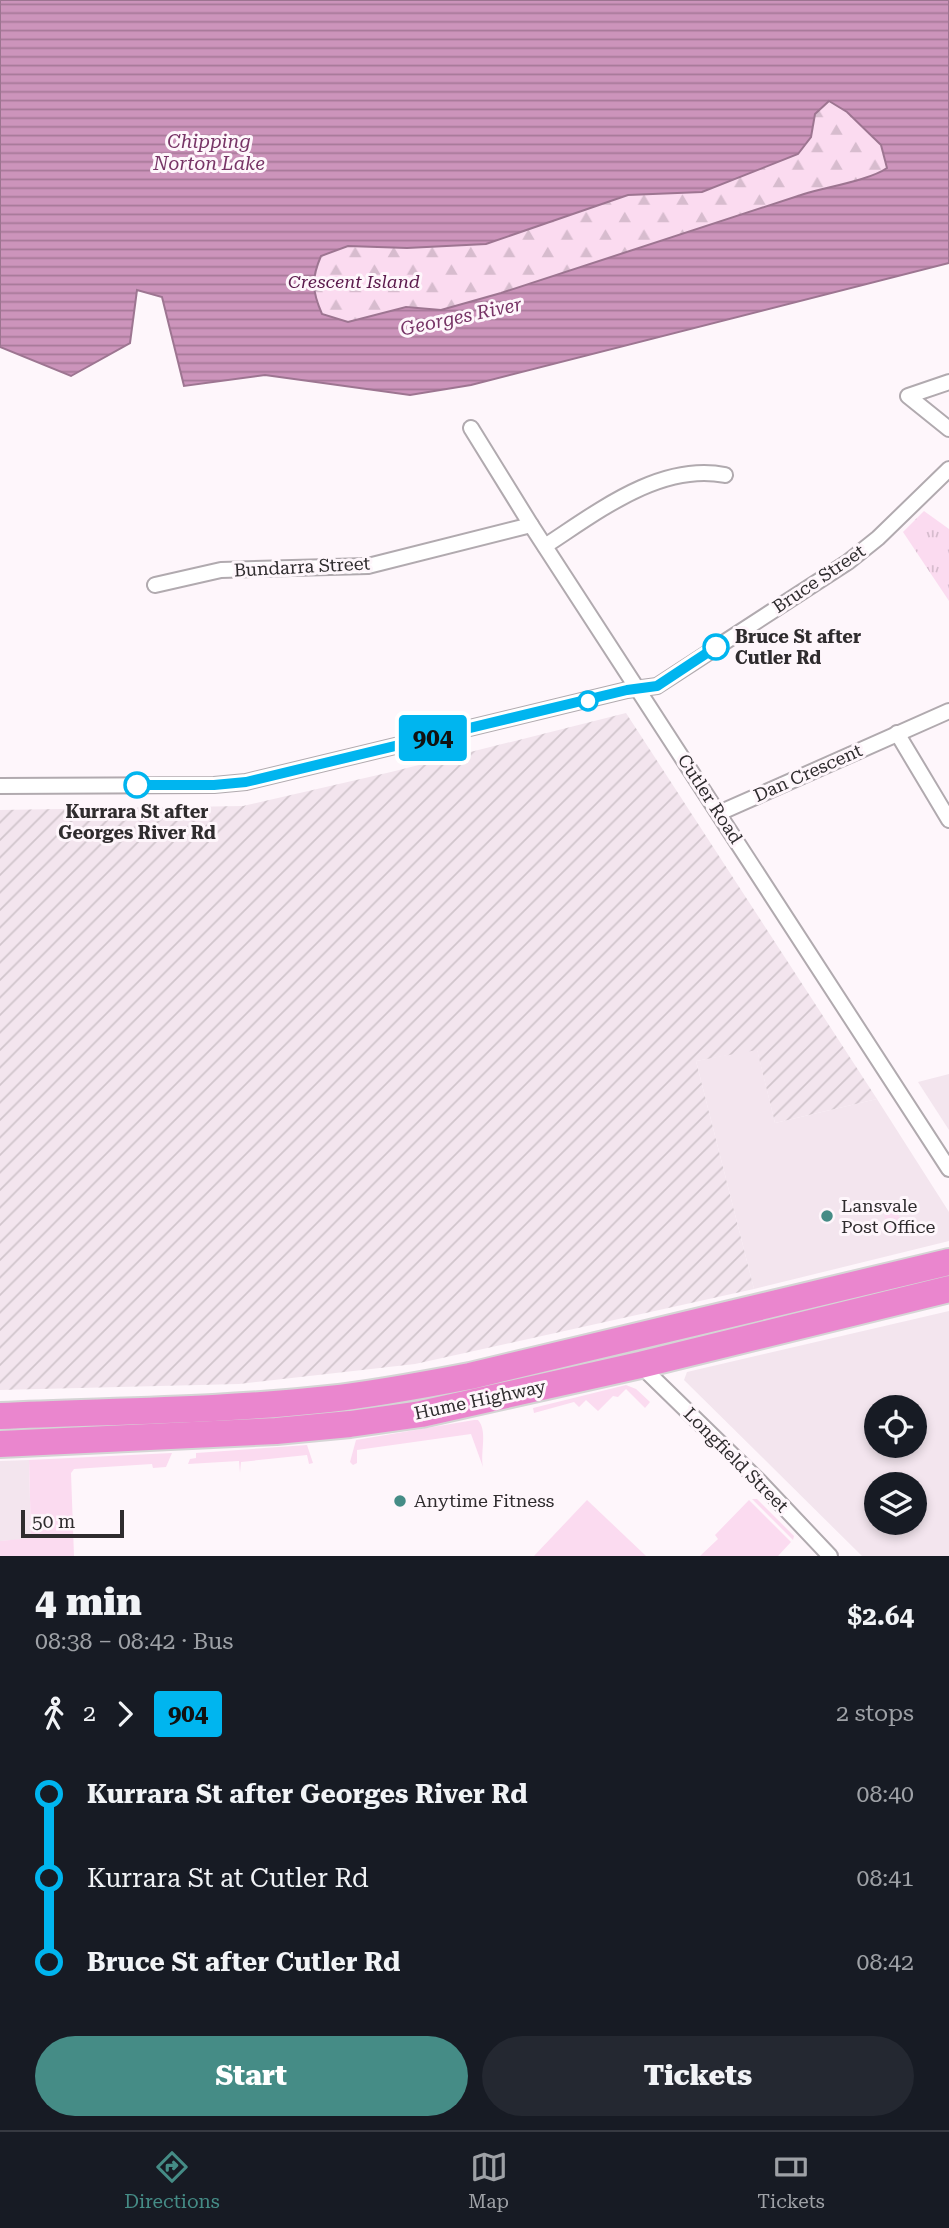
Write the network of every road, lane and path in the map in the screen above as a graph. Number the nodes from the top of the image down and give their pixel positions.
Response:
1 (949, 382) edge
2 (471, 428) dead end
3 (949, 429) edge
4 (949, 469) edge
5 (725, 475) dead end
6 (531, 525) junction
7 (545, 546) junction
8 (155, 585) dead end
9 (638, 690) junction
10 (949, 711) edge
11 (897, 733) junction
12 (0, 786) edge
13 (719, 813) junction
14 (949, 820) edge
15 (949, 1169) edge
16 (949, 1262) edge
17 (949, 1289) edge
18 (640, 1365) junction
19 (0, 1416) edge
20 (0, 1444) edge
21 (830, 1556) edge

1 - 3 street
2 - 6 street, Cutler Road
4 - 9 street, Bruce Street
5 - 7 street
6 - 7 street, Cutler Road
6 - 8 street, Bundarra Street
7 - 9 street, Cutler Road
9 - 12 street, Bruce Street
9 - 13 street, Cutler Road
10 - 11 street, Dan Crescent
11 - 13 street, Dan Crescent
11 - 14 street
13 - 15 street, Cutler Road
16 - 19 highway, Hume Highway
17 - 18 highway, Hume Highway
18 - 20 highway, Hume Highway
18 - 21 street, Longfield Street

